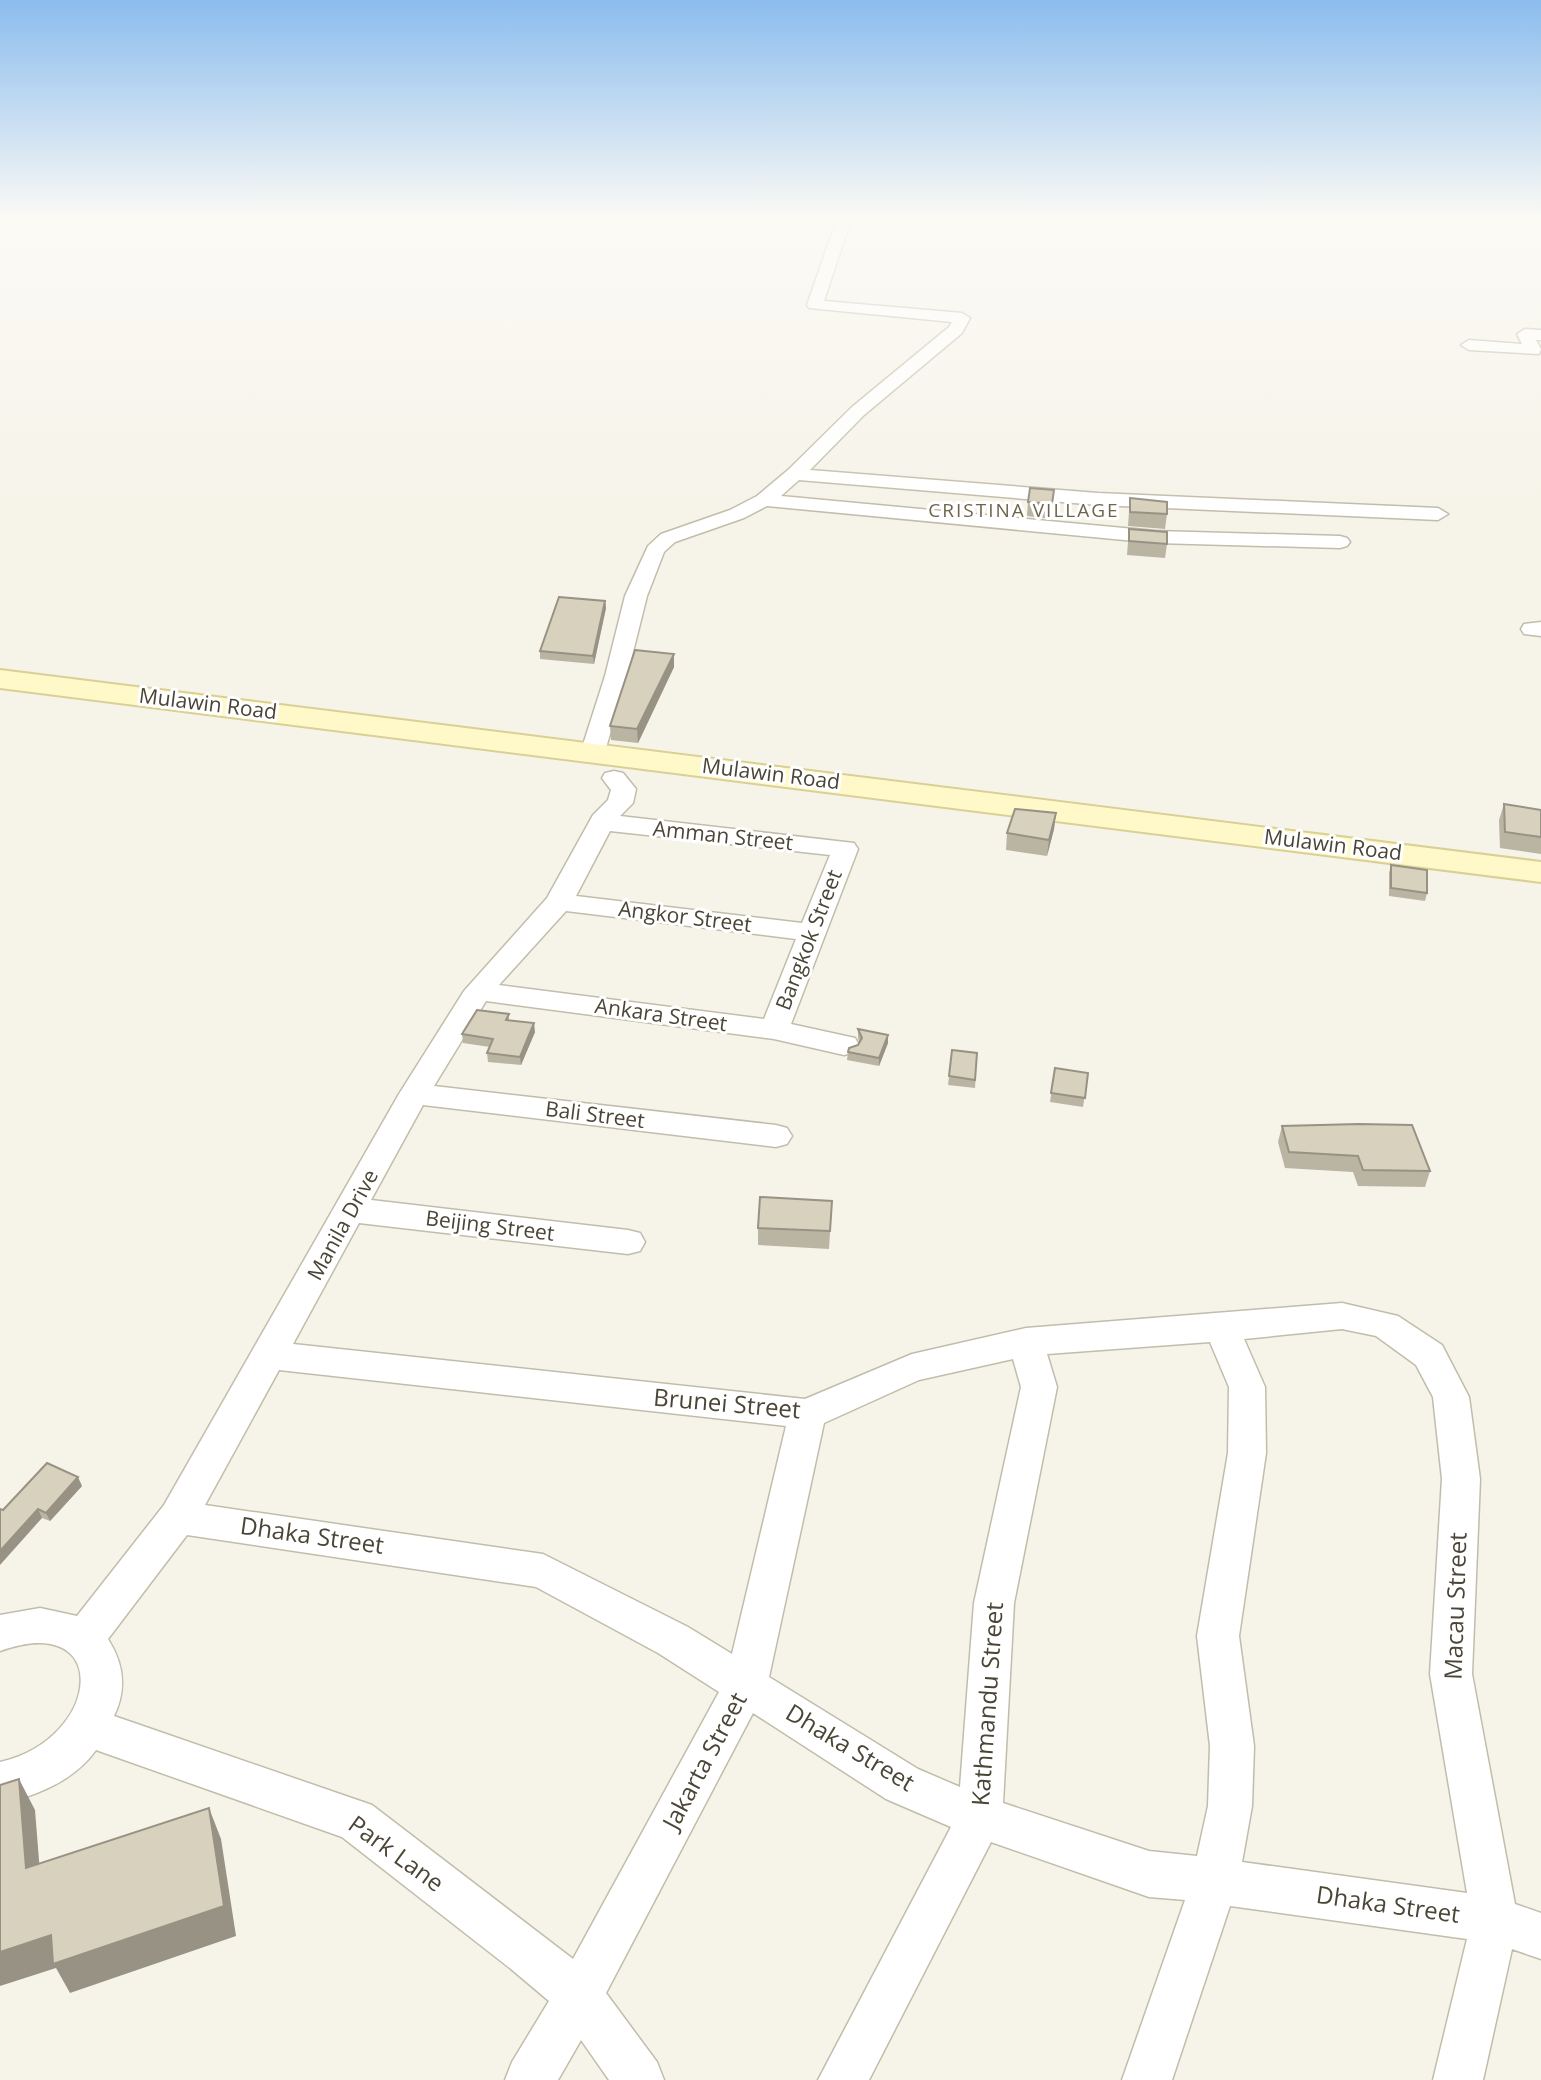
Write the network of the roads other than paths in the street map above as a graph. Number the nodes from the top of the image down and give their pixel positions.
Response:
1 (907, 313) edge
2 (1537, 343) edge
3 (1469, 345) dead end
4 (1541, 366) edge
5 (795, 474) junction
6 (1098, 499) junction
7 (764, 500) junction
8 (1438, 514) dead end
9 (1099, 532) junction
10 (1340, 542) dead end
11 (0, 679) edge
12 (610, 761) junction
13 (604, 818) junction
14 (845, 849) joint
15 (1541, 872) edge
16 (559, 902) junction
17 (811, 932) junction
18 (478, 991) junction
19 (774, 1030) junction
20 (844, 1045) dead end
21 (414, 1094) junction
22 (776, 1136) dead end
23 (352, 1210) junction
24 (628, 1242) dead end
25 (1342, 1316) joint
26 (1222, 1328) junction
27 (1026, 1342) junction
28 (269, 1355) junction
29 (807, 1414) junction
30 (177, 1517) junction
31 (0, 1633) edge
32 (84, 1639) junction
33 (746, 1684) junction
34 (88, 1727) junction
35 (0, 1783) edge
36 (980, 1817) junction
37 (1215, 1881) junction
38 (1495, 1920) junction
39 (1541, 1936) edge
40 (579, 1996) junction
41 (530, 2080) edge
42 (639, 2080) edge
43 (843, 2080) edge
44 (1147, 2080) edge
45 (1458, 2080) edge

1 - 5 street
2 - 3 street
2 - 4 street
5 - 6 street
5 - 7 street
6 - 8 street
6 - 9 street
7 - 9 street
7 - 12 street
9 - 10 street
11 - 12 main road, Mulawin Road
12 - 13 street, Manila Drive
12 - 15 main road, Mulawin Road
13 - 14 street, Amman Street
13 - 16 street, Manila Drive
14 - 17 street, Bangkok Street
16 - 17 street, Angkor Street
16 - 18 street, Manila Drive
17 - 19 street, Bangkok Street
18 - 19 street, Ankara Street
18 - 21 street, Manila Drive
19 - 20 street, Ankara Street
21 - 22 street, Bali Street
21 - 23 street, Manila Drive
23 - 24 street, Beijing Street
23 - 28 street, Manila Drive
25 - 26 street, Brunei Street
25 - 38 street, Macau Street
26 - 27 street, Brunei Street
26 - 37 street
27 - 29 street, Brunei Street
27 - 36 street, Kathmandu Street
28 - 29 street, Brunei Street
28 - 30 street, Manila Drive
29 - 33 street, Jakarta Street
30 - 32 street, Manila Drive
30 - 33 street, Dhaka Street
31 - 32 street
32 - 34 street
33 - 36 street, Dhaka Street
33 - 40 street, Jakarta Street
34 - 35 street
34 - 40 street, Park Lane
36 - 37 street, Dhaka Street
36 - 43 street, Kathmandu Street
37 - 38 street, Dhaka Street
37 - 44 street
38 - 39 street, Dhaka Street
38 - 45 street, Macau Street
40 - 41 street, Jakarta Street
40 - 42 street, Park Lane

